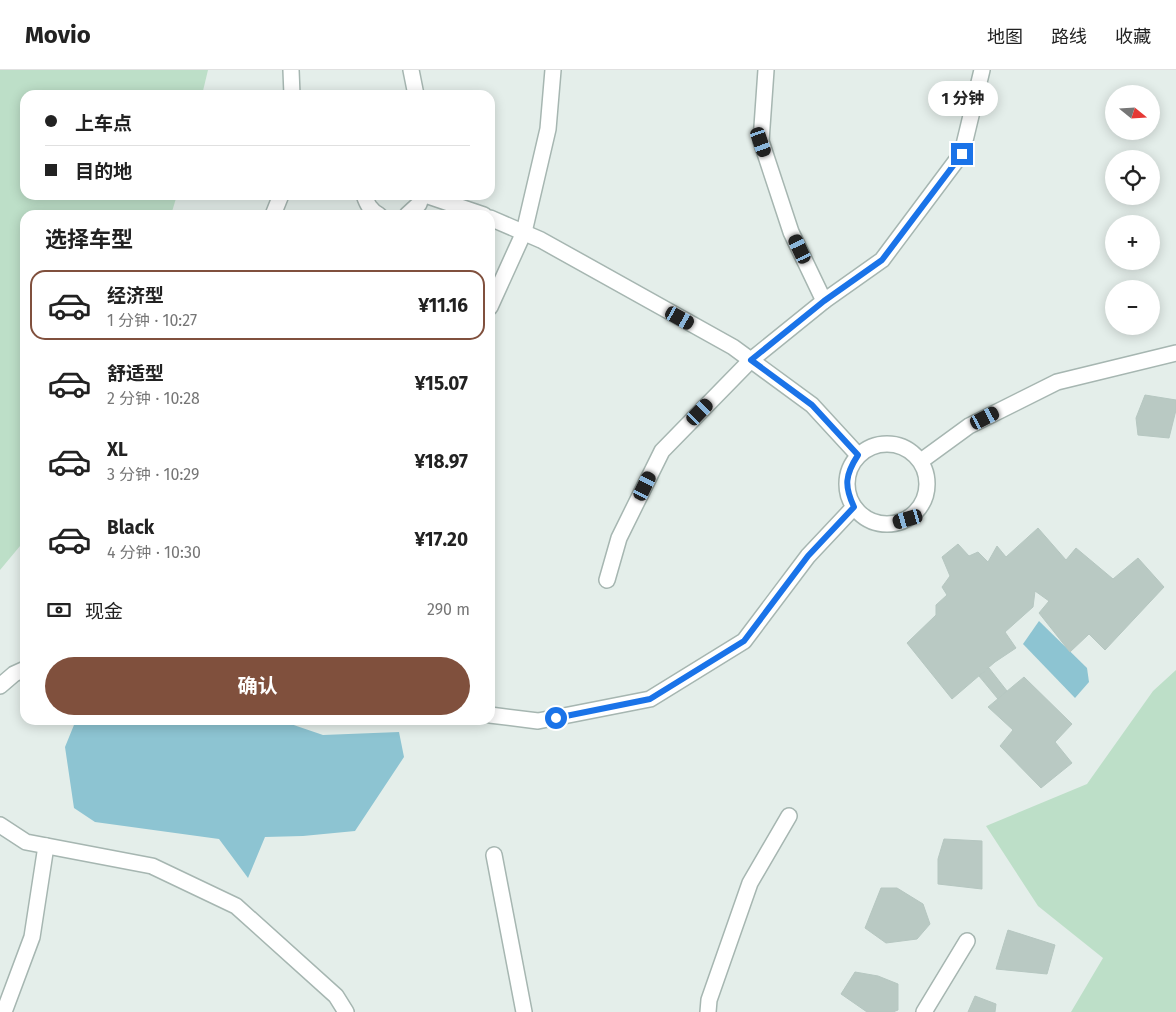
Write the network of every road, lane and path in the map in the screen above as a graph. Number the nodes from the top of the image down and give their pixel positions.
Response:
1 (291, 70) edge
2 (411, 70) edge
3 (553, 70) edge
4 (766, 70) edge
5 (982, 70) edge
6 (292, 90) edge
7 (415, 90) edge
8 (421, 200) edge
9 (439, 200) edge
10 (412, 210) edge
11 (469, 210) edge
12 (495, 220) edge
13 (524, 232) junction
14 (495, 296) edge
15 (824, 301) junction
16 (1176, 353) edge
17 (751, 360) junction
18 (858, 455) junction
19 (921, 461) junction
20 (854, 507) junction
21 (607, 580) dead end
22 (20, 671) edge
23 (0, 686) edge
24 (495, 716) edge
25 (788, 816) dead end
26 (0, 825) edge
27 (46, 846) junction
28 (494, 855) dead end
29 (967, 941) dead end
30 (4, 1012) edge
31 (346, 1012) edge
32 (524, 1012) edge
33 (708, 1012) edge
34 (924, 1012) edge

1 - 6 street
2 - 7 street
3 - 13 street
4 - 15 street
5 - 15 street
8 - 10 street
9 - 11 street
12 - 13 street
13 - 14 street
13 - 17 street
15 - 17 street
16 - 19 street
17 - 18 street
17 - 21 street
18 - 19 street
18 - 20 street
19 - 20 street
20 - 24 street
22 - 23 street
25 - 33 street
26 - 27 street
27 - 30 street
27 - 31 street
28 - 32 street
29 - 34 street

